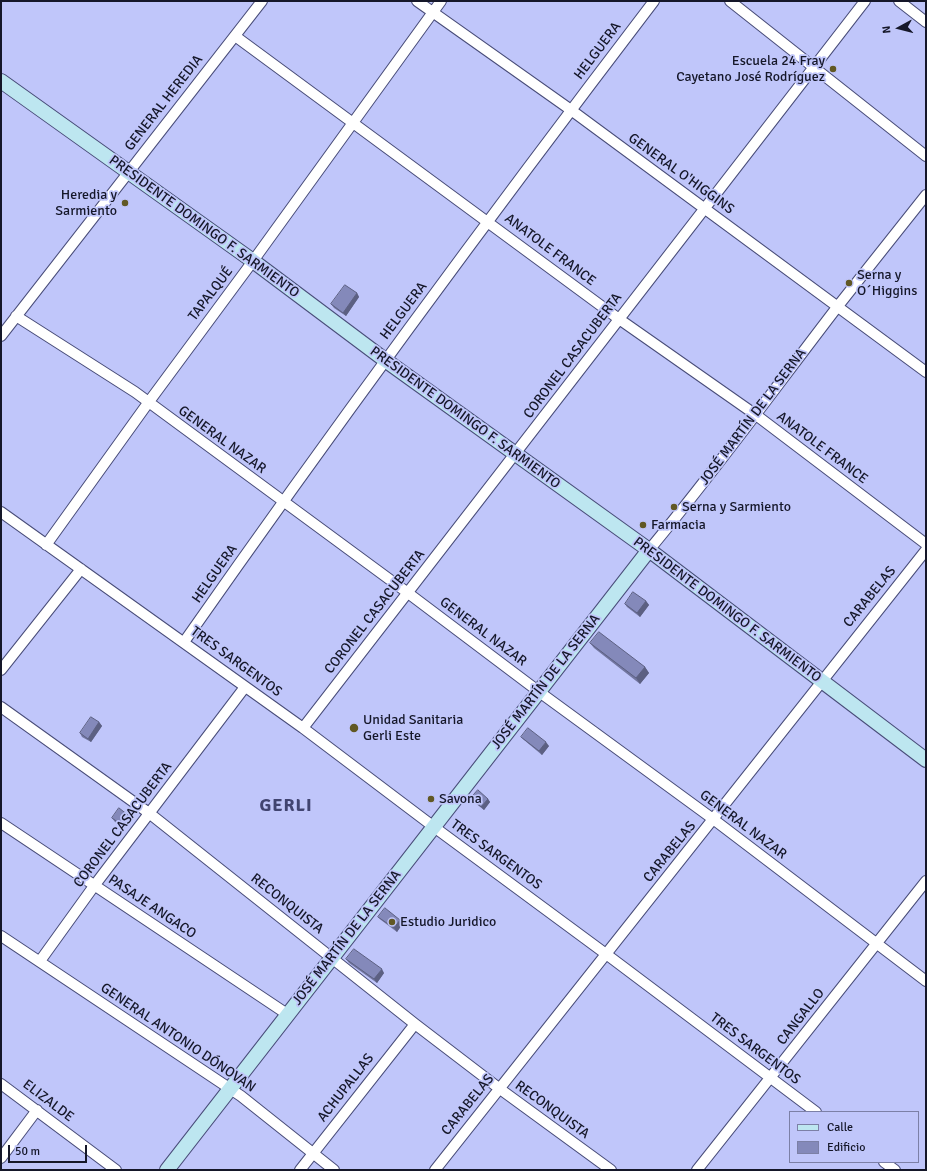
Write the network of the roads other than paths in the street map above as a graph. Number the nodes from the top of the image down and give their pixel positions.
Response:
1 (262, 1) edge
2 (417, 1) edge
3 (441, 1) edge
4 (654, 1) edge
5 (730, 1) edge
6 (865, 1) edge
7 (899, 1) edge
8 (433, 12) junction
9 (926, 22) edge
10 (235, 36) junction
11 (814, 67) junction
12 (1, 81) edge
13 (570, 110) junction
14 (352, 123) junction
15 (926, 156) edge
16 (128, 172) junction
17 (926, 195) edge
18 (704, 208) junction
19 (488, 221) junction
20 (253, 261) junction
21 (838, 306) junction
22 (16, 316) junction
23 (619, 319) junction
24 (1, 336) edge
25 (385, 360) junction
26 (926, 372) edge
27 (148, 402) junction
28 (756, 415) junction
29 (515, 455) junction
30 (283, 502) junction
31 (1, 512) edge
32 (926, 544) edge
33 (46, 545) junction
34 (649, 550) junction
35 (926, 550) edge
36 (81, 569) junction
37 (408, 593) junction
38 (184, 642) junction
39 (1, 670) edge
40 (821, 681) junction
41 (245, 687) junction
42 (538, 691) junction
43 (1, 707) edge
44 (303, 728) junction
45 (926, 760) edge
46 (149, 812) junction
47 (713, 819) junction
48 (1, 823) edge
49 (434, 827) junction
50 (926, 881) edge
51 (94, 886) junction
52 (1, 936) edge
53 (876, 944) junction
54 (606, 954) junction
55 (332, 958) junction
56 (40, 961) junction
57 (926, 981) edge
58 (287, 1014) junction
59 (415, 1024) junction
60 (770, 1078) junction
61 (1, 1084) edge
62 (230, 1089) junction
63 (500, 1089) junction
64 (37, 1110) junction
65 (815, 1111) edge
66 (313, 1153) junction
67 (1, 1158) edge
68 (885, 1163) edge
69 (116, 1170) edge
70 (167, 1170) edge
71 (300, 1170) edge
72 (334, 1170) edge
73 (435, 1170) edge
74 (611, 1170) edge
75 (697, 1170) edge
76 (894, 1170) edge

1 - 10 street, GENERAL HEREDIA
2 - 8 street, GENERAL O'HIGGINS
3 - 8 street, TAPALQUÉ
4 - 13 street, HELGUERA
5 - 11 street
6 - 11 street, CORONEL CASACUBERTA
7 - 9 street
8 - 13 street, GENERAL O'HIGGINS
8 - 14 street, TAPALQUÉ
10 - 14 street, ANATOLE FRANCE
10 - 16 street, GENERAL HEREDIA
11 - 15 street
11 - 18 street, CORONEL CASACUBERTA
12 - 16 street, PRESIDENTE DOMINGO F. SARMIENTO
13 - 18 street, GENERAL O'HIGGINS
13 - 19 street, HELGUERA
14 - 19 street, ANATOLE FRANCE
14 - 20 street, TAPALQUÉ
16 - 20 street, PRESIDENTE DOMINGO F. SARMIENTO
16 - 22 street, GENERAL HEREDIA
17 - 21 street, JOSÉ MARTÍN DE LA SERNA
18 - 21 street, GENERAL O'HIGGINS
18 - 23 street, CORONEL CASACUBERTA
19 - 23 street, ANATOLE FRANCE
19 - 25 street, HELGUERA
20 - 25 street, PRESIDENTE DOMINGO F. SARMIENTO
20 - 27 street, TAPALQUÉ
21 - 26 street, GENERAL O'HIGGINS
21 - 28 street, JOSÉ MARTÍN DE LA SERNA
22 - 24 street, GENERAL HEREDIA
22 - 27 street, GENERAL NAZAR
23 - 28 street, ANATOLE FRANCE
23 - 29 street, CORONEL CASACUBERTA
25 - 29 street, PRESIDENTE DOMINGO F. SARMIENTO
25 - 30 street, HELGUERA
27 - 30 street, GENERAL NAZAR
27 - 33 street, TAPALQUÉ
28 - 32 street, ANATOLE FRANCE
28 - 34 street, JOSÉ MARTÍN DE LA SERNA
29 - 34 street, PRESIDENTE DOMINGO F. SARMIENTO
29 - 37 street, CORONEL CASACUBERTA
30 - 37 street, GENERAL NAZAR
30 - 38 street, HELGUERA
31 - 33 street, TRES SARGENTOS
33 - 36 street, TRES SARGENTOS
34 - 40 street, PRESIDENTE DOMINGO F. SARMIENTO
34 - 42 street, JOSÉ MARTÍN DE LA SERNA
35 - 40 street, CARABELAS
36 - 38 street, TRES SARGENTOS
36 - 39 street
37 - 42 street, GENERAL NAZAR
37 - 44 street, CORONEL CASACUBERTA
38 - 41 street, TRES SARGENTOS
40 - 45 street, PRESIDENTE DOMINGO F. SARMIENTO
40 - 47 street, CARABELAS
41 - 44 street, TRES SARGENTOS
41 - 46 street, CORONEL CASACUBERTA
42 - 47 street, GENERAL NAZAR
42 - 49 street, JOSÉ MARTÍN DE LA SERNA
43 - 46 street, RECONQUISTA
44 - 49 street, TRES SARGENTOS
46 - 51 street, CORONEL CASACUBERTA
46 - 55 street, RECONQUISTA
47 - 53 street, GENERAL NAZAR
47 - 54 street, CARABELAS
48 - 51 street, PASAJE ANGACO
49 - 54 street, TRES SARGENTOS
49 - 55 street, JOSÉ MARTÍN DE LA SERNA
50 - 53 street, CANGALLO
51 - 56 street, CORONEL CASACUBERTA
51 - 58 street, PASAJE ANGACO
52 - 56 street, GENERAL ANTONIO DÓNOVAN
53 - 57 street, GENERAL NAZAR
53 - 60 street, CANGALLO
54 - 60 street, TRES SARGENTOS
54 - 63 street, CARABELAS
55 - 58 street, JOSÉ MARTÍN DE LA SERNA
55 - 59 street, RECONQUISTA
56 - 62 street, GENERAL ANTONIO DÓNOVAN
58 - 62 street, JOSÉ MARTÍN DE LA SERNA
59 - 63 street, RECONQUISTA
59 - 66 street, ACHUPALLAS
60 - 65 street, TRES SARGENTOS
60 - 75 street, CANGALLO
61 - 64 street, ELIZALDE
62 - 66 street, GENERAL ANTONIO DÓNOVAN
62 - 70 street, JOSÉ MARTÍN DE LA SERNA
63 - 73 street, CARABELAS
63 - 74 street, RECONQUISTA
64 - 67 street
64 - 69 street, ELIZALDE
66 - 71 street, ACHUPALLAS
66 - 72 street, GENERAL ANTONIO DÓNOVAN
68 - 76 street

